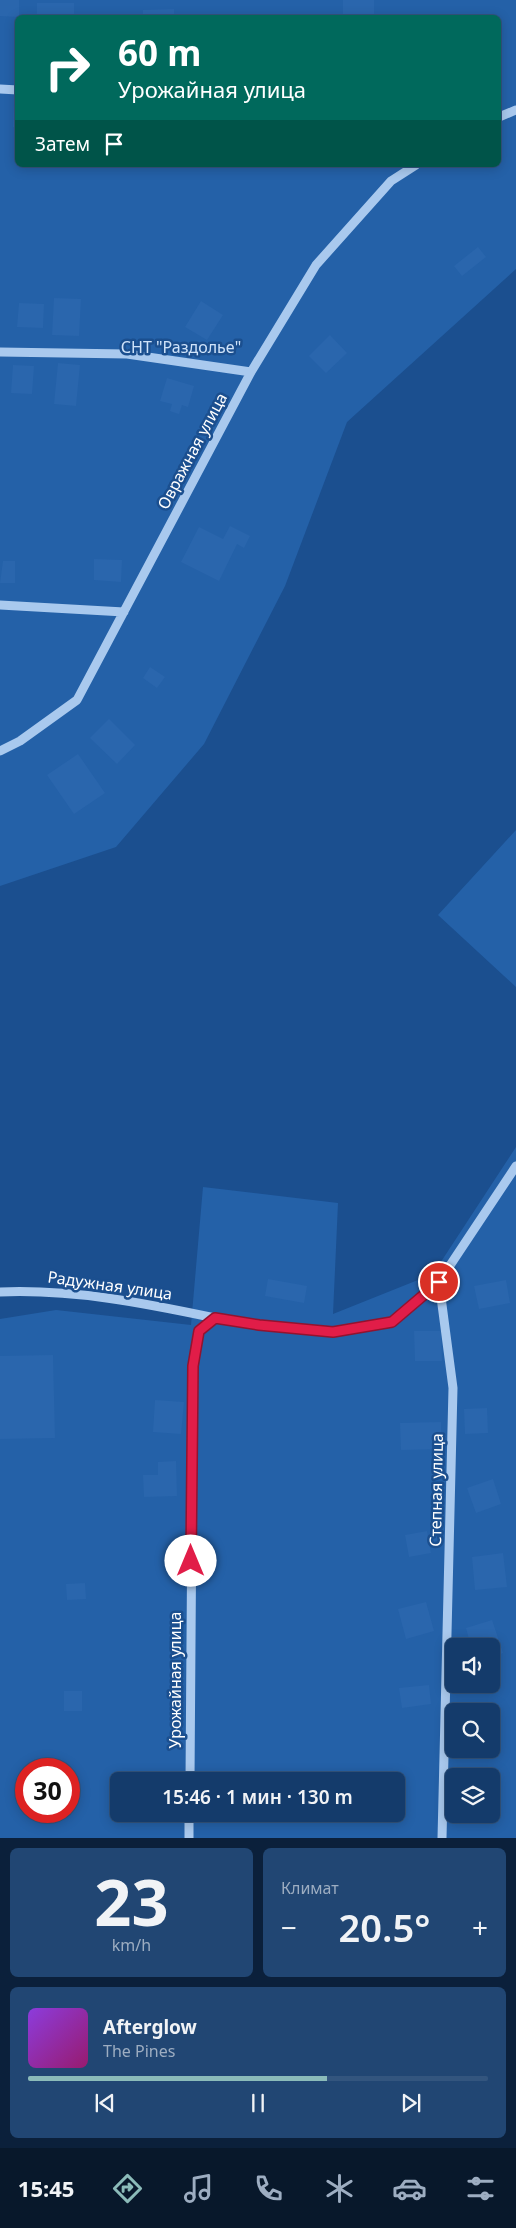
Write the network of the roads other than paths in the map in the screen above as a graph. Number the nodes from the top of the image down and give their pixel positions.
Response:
1 (0, 89) edge
2 (15, 90) edge
3 (516, 110) edge
4 (501, 116) edge
5 (413, 167) edge
6 (0, 352) edge
7 (251, 372) junction
8 (0, 605) edge
9 (124, 612) junction
10 (0, 751) edge
11 (516, 1166) edge
12 (439, 1282) junction
13 (0, 1292) edge
14 (215, 1318) junction
15 (190, 1772) edge
16 (189, 1822) edge
17 (189, 1838) edge
18 (442, 1838) edge

1 - 2 street
3 - 4 street
5 - 7 street, Овражная улица
6 - 7 street
7 - 9 street, Овражная улица
8 - 9 street
9 - 10 street, Овражная улица
11 - 12 street
12 - 14 street
12 - 18 street, Степная улица
13 - 14 street, Радужная улица
14 - 15 street, Урожайная улица
16 - 17 street

